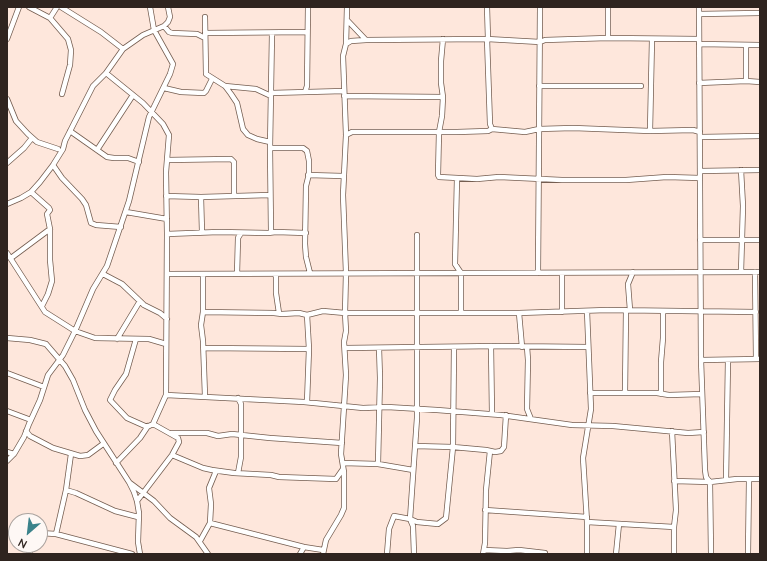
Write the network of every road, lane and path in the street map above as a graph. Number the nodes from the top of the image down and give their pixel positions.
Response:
1 (19, 7) edge
2 (29, 7) edge
3 (57, 7) edge
4 (61, 7) edge
5 (150, 7) edge
6 (168, 7) edge
7 (308, 7) edge
8 (346, 7) edge
9 (487, 7) edge
10 (540, 7) edge
11 (608, 7) edge
12 (699, 7) edge
13 (760, 13) edge
14 (699, 14) junction
15 (205, 17) dead end
16 (50, 18) junction
17 (347, 20) junction
18 (164, 26) junction
19 (154, 30) junction
20 (308, 32) junction
21 (272, 33) junction
22 (205, 36) junction
23 (7, 38) edge
24 (608, 38) junction
25 (443, 39) junction
26 (488, 39) junction
27 (652, 39) junction
28 (366, 40) junction
29 (540, 42) junction
30 (699, 42) junction
31 (346, 44) junction
32 (746, 45) junction
33 (760, 45) edge
34 (123, 49) junction
35 (106, 73) junction
36 (212, 79) junction
37 (746, 81) junction
38 (760, 82) edge
39 (699, 84) junction
40 (225, 86) junction
41 (539, 86) junction
42 (642, 86) dead end
43 (164, 88) junction
44 (344, 91) junction
45 (305, 92) junction
46 (62, 94) dead end
47 (271, 94) junction
48 (133, 95) junction
49 (344, 96) junction
50 (444, 97) junction
51 (7, 99) edge
52 (151, 112) junction
53 (700, 125) junction
54 (491, 126) junction
55 (539, 129) junction
56 (650, 130) junction
57 (693, 130) junction
58 (70, 131) junction
59 (439, 132) junction
60 (700, 134) junction
61 (346, 135) junction
62 (760, 136) edge
63 (32, 138) junction
64 (65, 141) junction
65 (270, 142) junction
66 (270, 148) junction
67 (58, 149) junction
68 (97, 150) junction
69 (58, 155) junction
70 (167, 160) junction
71 (8, 161) edge
72 (139, 162) junction
73 (53, 165) junction
74 (741, 170) junction
75 (760, 170) edge
76 (700, 171) junction
77 (308, 175) junction
78 (343, 176) junction
79 (457, 178) junction
80 (700, 178) junction
81 (539, 179) junction
82 (31, 192) junction
83 (270, 195) junction
84 (166, 196) junction
85 (234, 196) junction
86 (201, 197) junction
87 (7, 204) edge
88 (126, 212) junction
89 (167, 219) junction
90 (120, 227) junction
91 (50, 229) junction
92 (202, 232) junction
93 (235, 232) junction
94 (241, 232) junction
95 (271, 232) junction
96 (167, 234) junction
97 (306, 234) junction
98 (417, 235) dead end
99 (238, 238) junction
100 (700, 240) junction
101 (741, 240) junction
102 (760, 240) edge
103 (7, 253) edge
104 (11, 258) junction
105 (562, 272) junction
106 (633, 272) junction
107 (700, 272) junction
108 (741, 272) junction
109 (758, 272) edge
110 (346, 273) junction
111 (417, 273) junction
112 (461, 273) junction
113 (538, 273) junction
114 (103, 274) junction
115 (167, 274) junction
116 (203, 274) junction
117 (237, 274) junction
118 (310, 274) junction
119 (277, 275) junction
120 (140, 301) junction
121 (42, 306) junction
122 (167, 308) junction
123 (628, 310) junction
124 (587, 311) junction
125 (663, 311) junction
126 (203, 312) junction
127 (562, 312) junction
128 (700, 312) junction
129 (756, 312) junction
130 (160, 313) junction
131 (345, 313) junction
132 (418, 313) junction
133 (461, 313) junction
134 (519, 313) junction
135 (279, 314) junction
136 (307, 315) junction
137 (167, 319) junction
138 (75, 331) junction
139 (7, 338) edge
140 (117, 339) junction
141 (136, 339) junction
142 (166, 344) junction
143 (491, 346) junction
144 (527, 346) junction
145 (417, 347) junction
146 (454, 347) junction
147 (522, 347) junction
148 (588, 347) junction
149 (204, 348) junction
150 (345, 348) junction
151 (379, 348) junction
152 (309, 349) junction
153 (758, 359) edge
154 (60, 360) junction
155 (700, 360) junction
156 (728, 360) junction
157 (7, 373) edge
158 (44, 387) junction
159 (590, 393) junction
160 (625, 393) junction
161 (661, 394) junction
162 (702, 394) junction
163 (166, 395) junction
164 (205, 396) junction
165 (238, 398) junction
166 (244, 399) junction
167 (307, 402) junction
168 (241, 404) junction
169 (344, 405) junction
170 (380, 407) junction
171 (416, 409) junction
172 (7, 411) edge
173 (454, 412) junction
174 (528, 413) junction
175 (492, 414) junction
176 (506, 415) junction
177 (524, 418) junction
178 (531, 419) junction
179 (31, 420) junction
180 (151, 425) junction
181 (589, 426) junction
182 (26, 431) junction
183 (672, 431) junction
184 (704, 432) junction
185 (169, 433) junction
186 (240, 435) junction
187 (30, 436) junction
188 (24, 437) junction
189 (342, 443) junction
190 (103, 444) junction
191 (415, 446) junction
192 (453, 447) junction
193 (490, 451) junction
194 (7, 452) edge
195 (14, 454) junction
196 (71, 454) junction
197 (172, 455) junction
198 (7, 461) edge
199 (116, 463) junction
200 (343, 463) junction
201 (378, 464) junction
202 (343, 469) junction
203 (413, 470) junction
204 (216, 471) junction
205 (238, 473) junction
206 (336, 479) junction
207 (726, 480) junction
208 (749, 480) junction
209 (760, 480) edge
210 (674, 481) junction
211 (129, 482) junction
212 (710, 482) junction
213 (344, 485) junction
214 (66, 490) junction
215 (144, 493) junction
216 (137, 501) junction
217 (485, 510) junction
218 (138, 517) junction
219 (410, 519) junction
220 (587, 519) junction
221 (210, 523) junction
222 (619, 524) junction
223 (674, 527) junction
224 (48, 534) edge
225 (56, 534) junction
226 (200, 541) junction
227 (304, 547) junction
228 (204, 550) junction
229 (323, 552) edge
230 (484, 552) edge
231 (545, 553) edge
232 (132, 554) edge
233 (140, 554) edge
234 (201, 554) edge
235 (208, 554) edge
236 (300, 554) edge
237 (387, 554) edge
238 (414, 554) edge
239 (586, 554) edge
240 (616, 554) edge
241 (674, 554) edge
242 (711, 554) edge
243 (748, 554) edge

1 - 23 street
2 - 16 street
3 - 16 street
4 - 34 street
5 - 19 street
6 - 18 street
7 - 20 street
8 - 17 street
9 - 26 street
10 - 29 street
11 - 24 street
12 - 14 street
13 - 14 street
14 - 30 street
15 - 22 street
16 - 46 street
17 - 28 street
17 - 31 street
18 - 19 street
18 - 22 street
19 - 34 street
19 - 43 street
20 - 21 street
20 - 45 street
21 - 22 street
21 - 47 street
22 - 36 street
24 - 27 street
24 - 29 street
25 - 26 street
25 - 28 street
25 - 50 street
26 - 29 street
26 - 54 street
27 - 30 street
27 - 56 street
28 - 31 street
29 - 41 street
30 - 32 street
30 - 39 street
31 - 44 street
32 - 33 street
32 - 37 street
34 - 35 street
35 - 48 street
35 - 58 street
36 - 40 street
36 - 43 street
37 - 38 street
37 - 39 street
39 - 53 street
40 - 47 street
40 - 65 street
41 - 42 street
41 - 55 street
43 - 52 street
44 - 45 street
44 - 49 street
45 - 47 street
47 - 65 street
48 - 52 street
48 - 68 street
49 - 50 street
49 - 61 street
50 - 59 street
51 - 63 street
52 - 70 street
52 - 72 street
53 - 57 street
53 - 60 street
54 - 55 street
54 - 59 street
55 - 56 street
55 - 81 street
56 - 57 street
57 - 60 street
58 - 64 street
58 - 68 street
59 - 61 street
59 - 79 street
60 - 62 street
60 - 76 street
61 - 78 street
63 - 67 street
63 - 71 street
64 - 67 street
64 - 69 street
65 - 66 street
66 - 77 street
66 - 83 street
67 - 69 street
68 - 72 street
69 - 73 street
70 - 84 street
70 - 85 street
72 - 88 street
73 - 82 street
73 - 90 street
74 - 75 street
74 - 76 street
74 - 101 street
76 - 80 street
77 - 78 street
77 - 97 street
78 - 110 street
79 - 81 street
79 - 112 street
80 - 81 street
80 - 100 street
81 - 113 street
82 - 87 street
82 - 91 street
83 - 85 street
83 - 95 street
84 - 86 street
84 - 89 street
85 - 86 street
86 - 92 street
88 - 89 street
88 - 90 street
89 - 96 street
90 - 114 street
91 - 104 street
91 - 121 street
92 - 93 street
92 - 96 street
93 - 94 street
93 - 99 street
94 - 95 street
94 - 99 street
95 - 97 street
96 - 115 street
97 - 118 street
98 - 111 street
99 - 117 street
100 - 101 street
100 - 107 street
101 - 102 street
101 - 108 street
103 - 104 street
104 - 121 street
105 - 106 street
105 - 113 street
105 - 127 street
106 - 107 street
106 - 123 street
107 - 108 street
107 - 128 street
108 - 109 street
109 - 129 street
110 - 111 street
110 - 118 street
110 - 131 street
111 - 112 street
111 - 132 street
112 - 113 street
112 - 133 street
114 - 120 street
114 - 138 street
115 - 116 street
115 - 122 street
116 - 117 street
116 - 126 street
117 - 119 street
118 - 119 street
119 - 135 street
120 - 130 street
120 - 140 street
121 - 138 street
122 - 130 street
122 - 137 street
123 - 124 street
123 - 125 street
123 - 160 street
124 - 127 street
124 - 148 street
125 - 128 street
125 - 161 street
126 - 135 street
126 - 149 street
127 - 134 street
128 - 129 street
128 - 155 street
129 - 153 street
130 - 137 street
131 - 132 street
131 - 136 street
131 - 150 street
132 - 133 street
132 - 145 street
133 - 134 street
134 - 147 street
135 - 136 street
136 - 152 street
137 - 142 street
138 - 140 street
138 - 154 street
139 - 154 street
140 - 141 street
141 - 142 street
141 - 180 street
142 - 163 street
143 - 146 street
143 - 147 street
143 - 175 street
144 - 147 street
144 - 148 street
144 - 174 street
145 - 146 street
145 - 151 street
145 - 171 street
146 - 173 street
148 - 159 street
149 - 152 street
149 - 164 street
150 - 151 street
150 - 169 street
151 - 170 street
152 - 167 street
153 - 156 street
154 - 158 street
154 - 190 street
155 - 156 street
155 - 162 street
156 - 207 street
157 - 158 street
158 - 179 street
159 - 160 street
159 - 181 street
160 - 161 street
161 - 162 street
162 - 184 street
163 - 164 street
163 - 180 street
164 - 165 street
165 - 166 street
165 - 168 street
166 - 167 street
166 - 168 street
167 - 169 street
168 - 186 street
169 - 170 street
169 - 189 street
170 - 171 street
170 - 201 street
171 - 173 street
171 - 191 street
172 - 179 street
173 - 175 street
173 - 192 street
174 - 177 street
174 - 178 street
175 - 176 street
176 - 177 street
176 - 193 street
177 - 178 street
178 - 181 street
179 - 182 street
180 - 185 street
180 - 199 street
181 - 183 street
181 - 220 street
182 - 187 street
182 - 188 street
183 - 184 street
183 - 210 street
184 - 212 street
185 - 186 street
185 - 197 street
186 - 189 street
186 - 205 street
187 - 188 street
187 - 196 street
188 - 195 street
189 - 200 street
190 - 196 street
190 - 199 street
191 - 192 street
191 - 203 street
192 - 193 street
192 - 219 street
193 - 217 street
194 - 195 street
195 - 198 street
196 - 214 street
197 - 204 street
197 - 215 street
199 - 211 street
200 - 201 street
200 - 202 street
201 - 203 street
202 - 206 street
202 - 213 street
203 - 219 street
204 - 205 street
204 - 221 street
205 - 206 street
206 - 213 street
207 - 208 street
207 - 212 street
208 - 209 street
208 - 243 street
210 - 212 street
210 - 223 street
211 - 215 street
211 - 216 street
212 - 242 street
213 - 229 street
214 - 218 street
214 - 225 street
215 - 216 street
215 - 226 street
216 - 218 street
217 - 220 street
217 - 230 street
218 - 233 street
219 - 237 street
219 - 238 street
220 - 222 street
220 - 239 street
221 - 226 street
221 - 227 street
222 - 223 street
222 - 240 street
223 - 241 street
224 - 225 street
225 - 232 street
226 - 228 street
227 - 229 street
227 - 236 street
228 - 234 street
228 - 235 street
230 - 231 street

